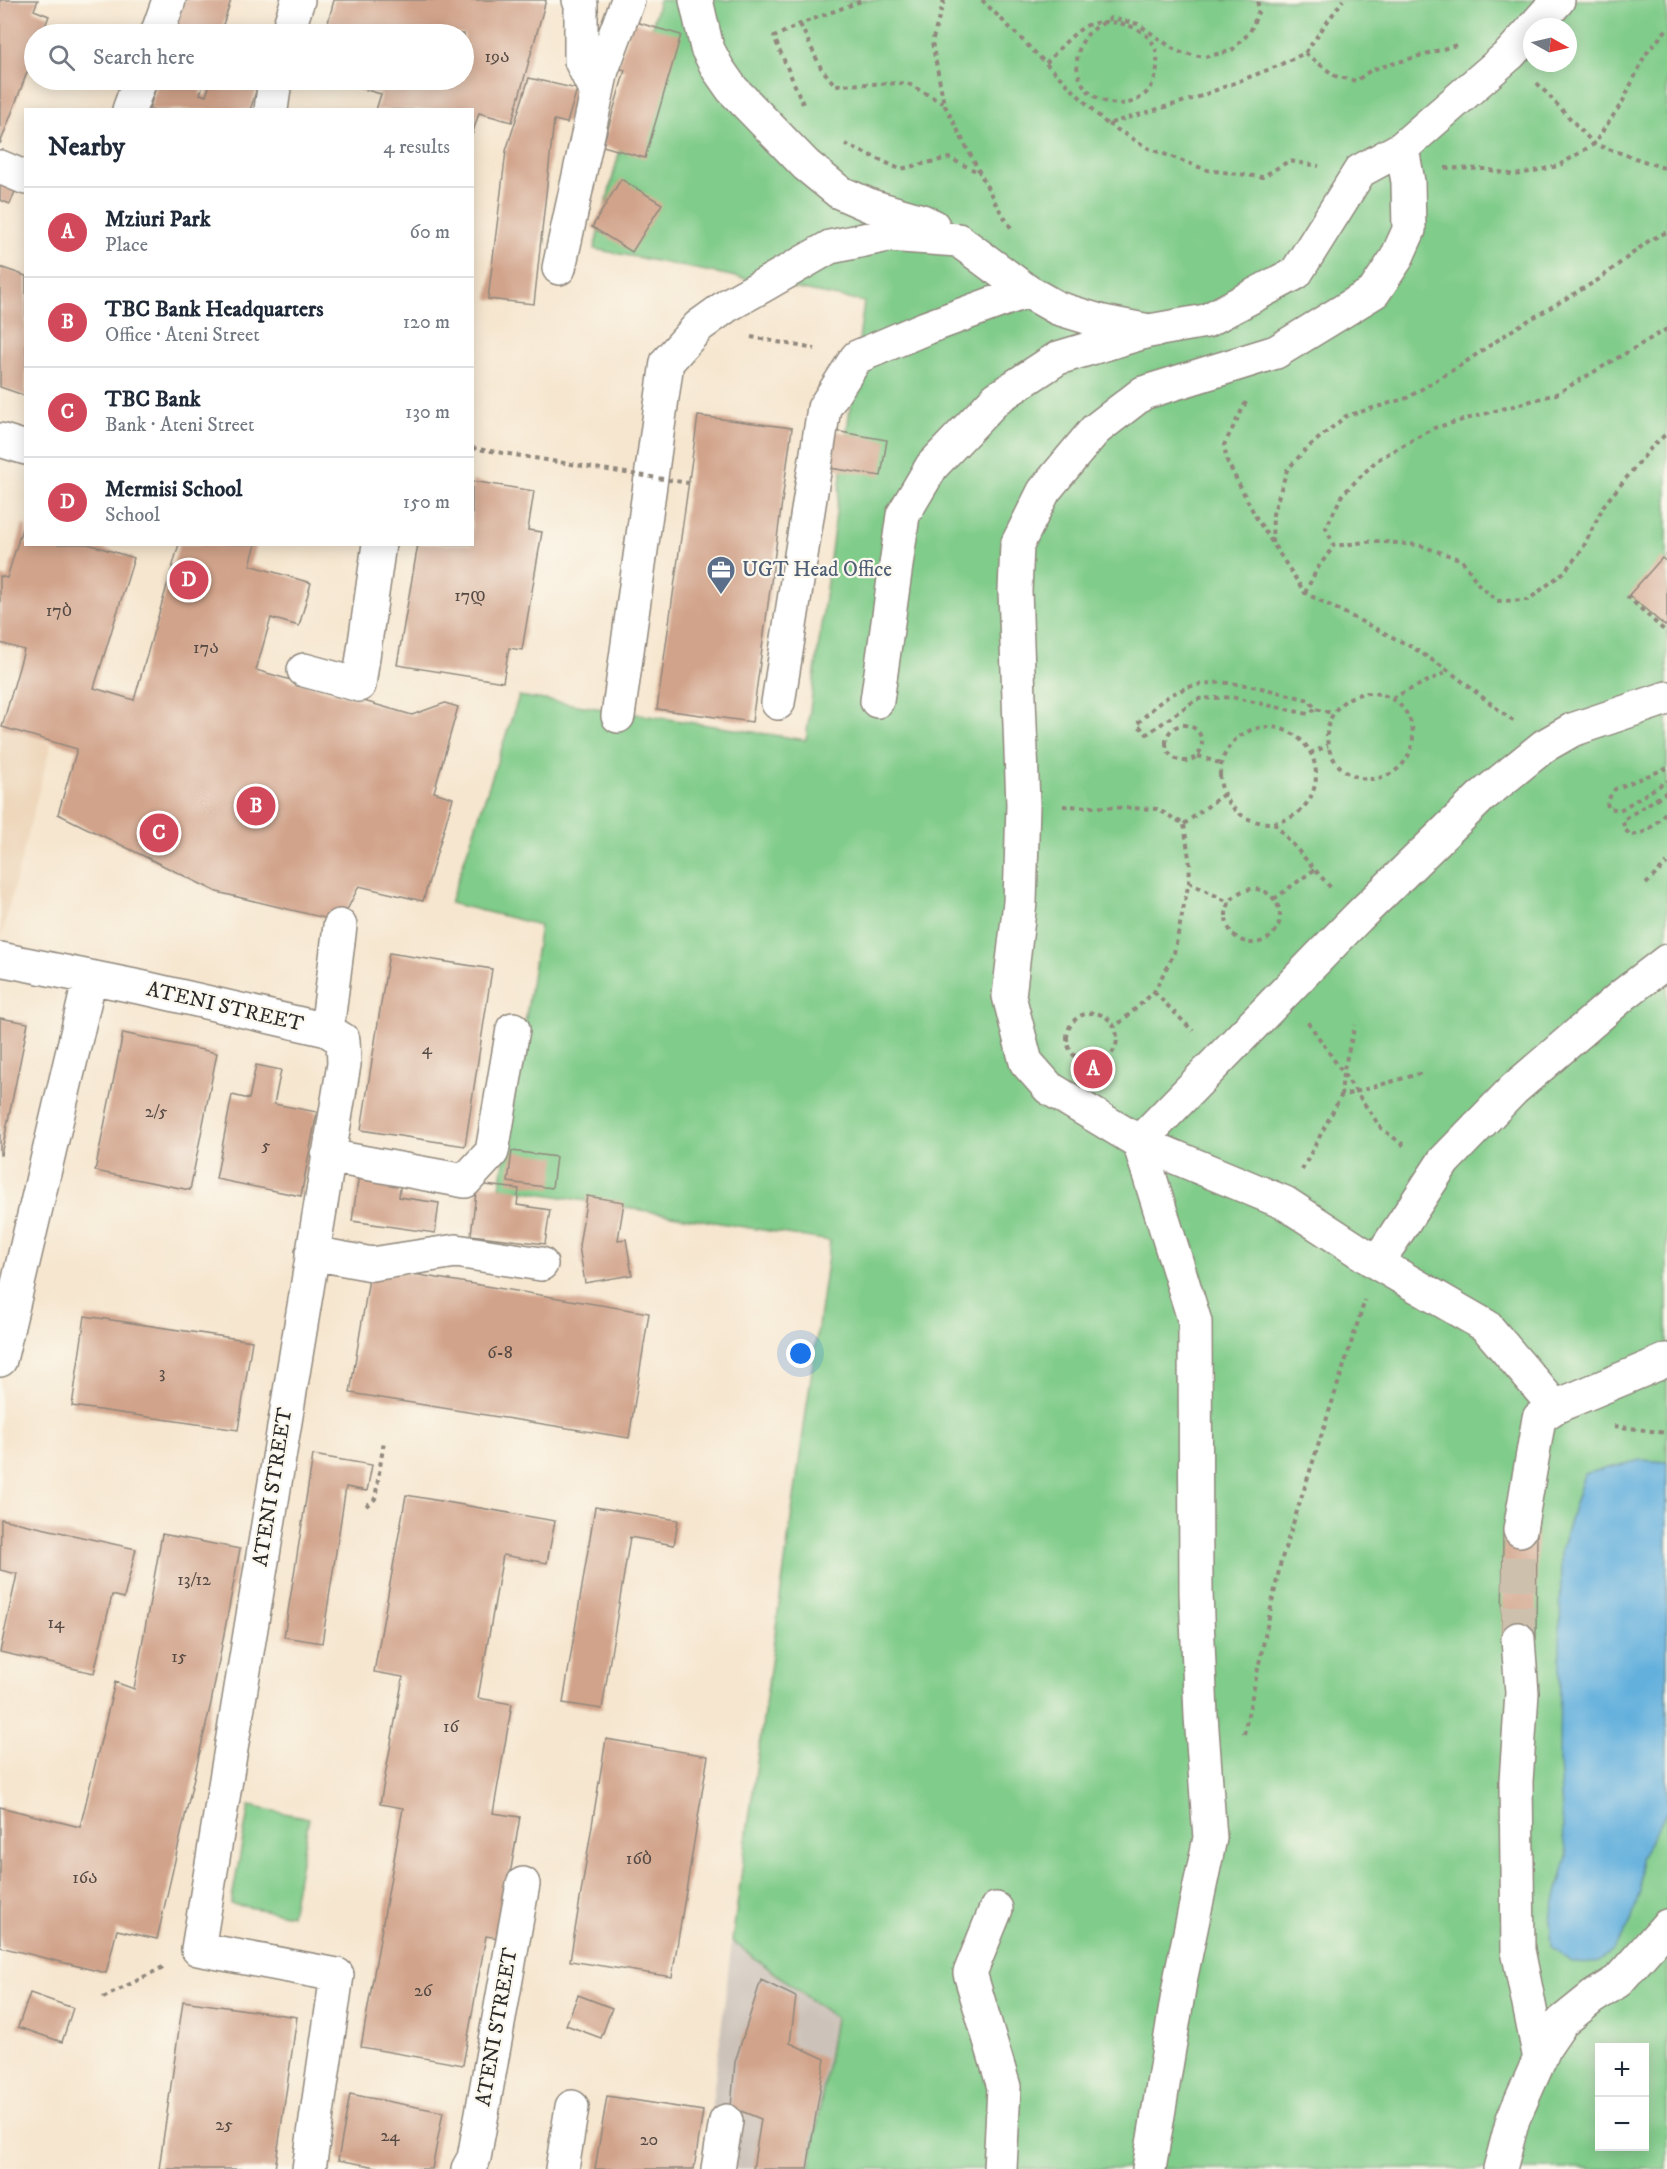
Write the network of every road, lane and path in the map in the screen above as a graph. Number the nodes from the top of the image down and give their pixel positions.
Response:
1 (169, 0) edge
2 (298, 0) edge
3 (579, 0) edge
4 (628, 0) edge
5 (696, 0) edge
6 (864, 0) edge
7 (944, 0) edge
8 (982, 0) edge
9 (1257, 0) edge
10 (1343, 0) edge
11 (1558, 0) edge
12 (1542, 18) edge
13 (161, 24) edge
14 (290, 24) edge
15 (800, 24) junction
16 (1667, 29) edge
17 (1523, 39) edge
18 (1305, 53) junction
19 (1510, 54) junction
20 (1046, 63) junction
21 (136, 90) edge
22 (274, 90) edge
23 (597, 94) junction
24 (944, 104) junction
25 (130, 108) edge
26 (271, 108) edge
27 (806, 110) dead end
28 (1107, 124) junction
29 (837, 140) dead end
30 (1594, 144) junction
31 (1402, 148) junction
32 (1289, 161) dead end
33 (0, 167) edge
34 (1667, 169) edge
35 (981, 173) junction
36 (24, 177) edge
37 (1667, 232) edge
38 (1016, 235) dead end
39 (958, 240) junction
40 (559, 268) dead end
41 (1027, 291) junction
42 (699, 326) junction
43 (1667, 329) edge
44 (1149, 331) junction
45 (1276, 352) junction
46 (857, 357) junction
47 (1667, 433) edge
48 (0, 440) edge
49 (24, 447) edge
50 (474, 447) edge
51 (688, 483) dead end
52 (1272, 544) junction
53 (379, 546) edge
54 (1334, 546) junction
55 (1305, 593) junction
56 (1627, 596) dead end
57 (1667, 634) edge
58 (304, 670) dead end
59 (1449, 671) junction
60 (1392, 698) junction
61 (1667, 698) edge
62 (877, 701) dead end
63 (778, 703) dead end
64 (1315, 709) junction
65 (1333, 713) junction
66 (618, 716) dead end
67 (1171, 717) junction
68 (1176, 726) junction
69 (1328, 746) junction
70 (1544, 746) junction
71 (1310, 753) junction
72 (1198, 756) junction
73 (1222, 764) junction
74 (1667, 768) edge
75 (1667, 781) edge
76 (1667, 792) edge
77 (1224, 794) junction
78 (1096, 808) dead end
79 (1667, 813) edge
80 (1274, 823) junction
81 (1184, 824) junction
82 (1667, 863) edge
83 (1315, 869) junction
84 (1190, 882) junction
85 (1646, 884) dead end
86 (1274, 899) junction
87 (1230, 903) junction
88 (1358, 917) junction
89 (340, 926) dead end
90 (0, 958) edge
91 (1667, 961) edge
92 (90, 978) junction
93 (1154, 992) junction
94 (1287, 992) junction
95 (1355, 1025) dead end
96 (1115, 1027) junction
97 (513, 1029) dead end
98 (327, 1030) junction
99 (1221, 1059) junction
100 (1422, 1072) dead end
101 (1343, 1073) junction
102 (1356, 1092) junction
103 (1341, 1096) junction
104 (1139, 1143) junction
105 (328, 1156) junction
106 (1444, 1161) junction
107 (1285, 1203) junction
108 (312, 1253) junction
109 (1377, 1263) junction
110 (541, 1264) dead end
111 (0, 1360) edge
112 (1667, 1360) edge
113 (1555, 1407) junction
114 (384, 1441) dead end
115 (366, 1506) dead end
116 (1520, 1530) tunnel mouth
117 (1518, 1639) tunnel mouth
118 (1243, 1738) dead end
119 (523, 1884) dead end
120 (996, 1909) dead end
121 (1667, 1926) edge
122 (198, 1949) junction
123 (103, 1998) dead end
124 (1540, 2059) junction
125 (572, 2107) dead end
126 (726, 2121) dead end
127 (309, 2169) edge
128 (468, 2169) edge
129 (562, 2169) edge
130 (718, 2169) edge
131 (1000, 2169) edge
132 (1149, 2169) edge
133 (1500, 2169) edge

1 - 13 street
2 - 14 street
3 - 23 street
4 - 23 street
5 - 39 street
6 - 15 path
7 - 24 path
8 - 20 path
9 - 20 path
10 - 18 path
11 - 12 street
15 - 24 path
15 - 27 path
16 - 30 path
17 - 19 street
18 - 19 path
18 - 28 path
19 - 30 path
19 - 31 street
20 - 28 path
21 - 25 street
22 - 26 street
23 - 40 street
24 - 35 path
28 - 32 path
29 - 35 path
30 - 31 path
30 - 34 path
31 - 44 street
31 - 45 street
33 - 36 street
35 - 38 path
37 - 52 path
39 - 41 street
39 - 42 street
41 - 44 street
41 - 46 street
42 - 46 path
42 - 66 street
43 - 54 path
44 - 62 street
45 - 52 path
45 - 104 street
46 - 63 street
47 - 54 path
48 - 49 street
50 - 51 path, bridge
52 - 55 path
53 - 58 street
54 - 55 path
55 - 59 path
56 - 57 path
59 - 60 path
59 - 70 path
60 - 65 path
60 - 69 path
61 - 70 street
64 - 65 path
64 - 67 path
64 - 67 path
65 - 69 path
67 - 68 path
68 - 72 path
68 - 72 path
69 - 71 path
70 - 88 street
71 - 73 path
71 - 80 path
72 - 73 path
73 - 77 path
74 - 75 path
76 - 79 path
77 - 80 path
77 - 81 path
78 - 81 path
80 - 83 path
81 - 84 path
82 - 85 path
83 - 86 path
83 - 88 path
84 - 87 path
84 - 93 path
86 - 87 path
86 - 87 path
88 - 94 street
89 - 98 street
90 - 92 street, ATENI STREET
91 - 106 street
92 - 98 street, ATENI STREET
92 - 111 street
93 - 96 path
93 - 99 path
94 - 99 street
94 - 101 path
95 - 101 path
96 - 96 path
97 - 105 street
98 - 105 street, ATENI STREET
99 - 104 street
100 - 102 path
101 - 102 path
101 - 103 path
102 - 103 path
102 - 106 path
103 - 107 path
104 - 107 street
104 - 132 street
105 - 108 street, ATENI STREET
106 - 109 street
107 - 109 street
108 - 110 street
108 - 122 street, ATENI STREET
109 - 113 street
109 - 118 path
112 - 113 street
113 - 116 street
114 - 115 path
117 - 124 street
119 - 128 street, ATENI STREET
120 - 131 street
121 - 124 street
122 - 123 path
122 - 127 street
124 - 133 street
125 - 129 street
126 - 130 street

